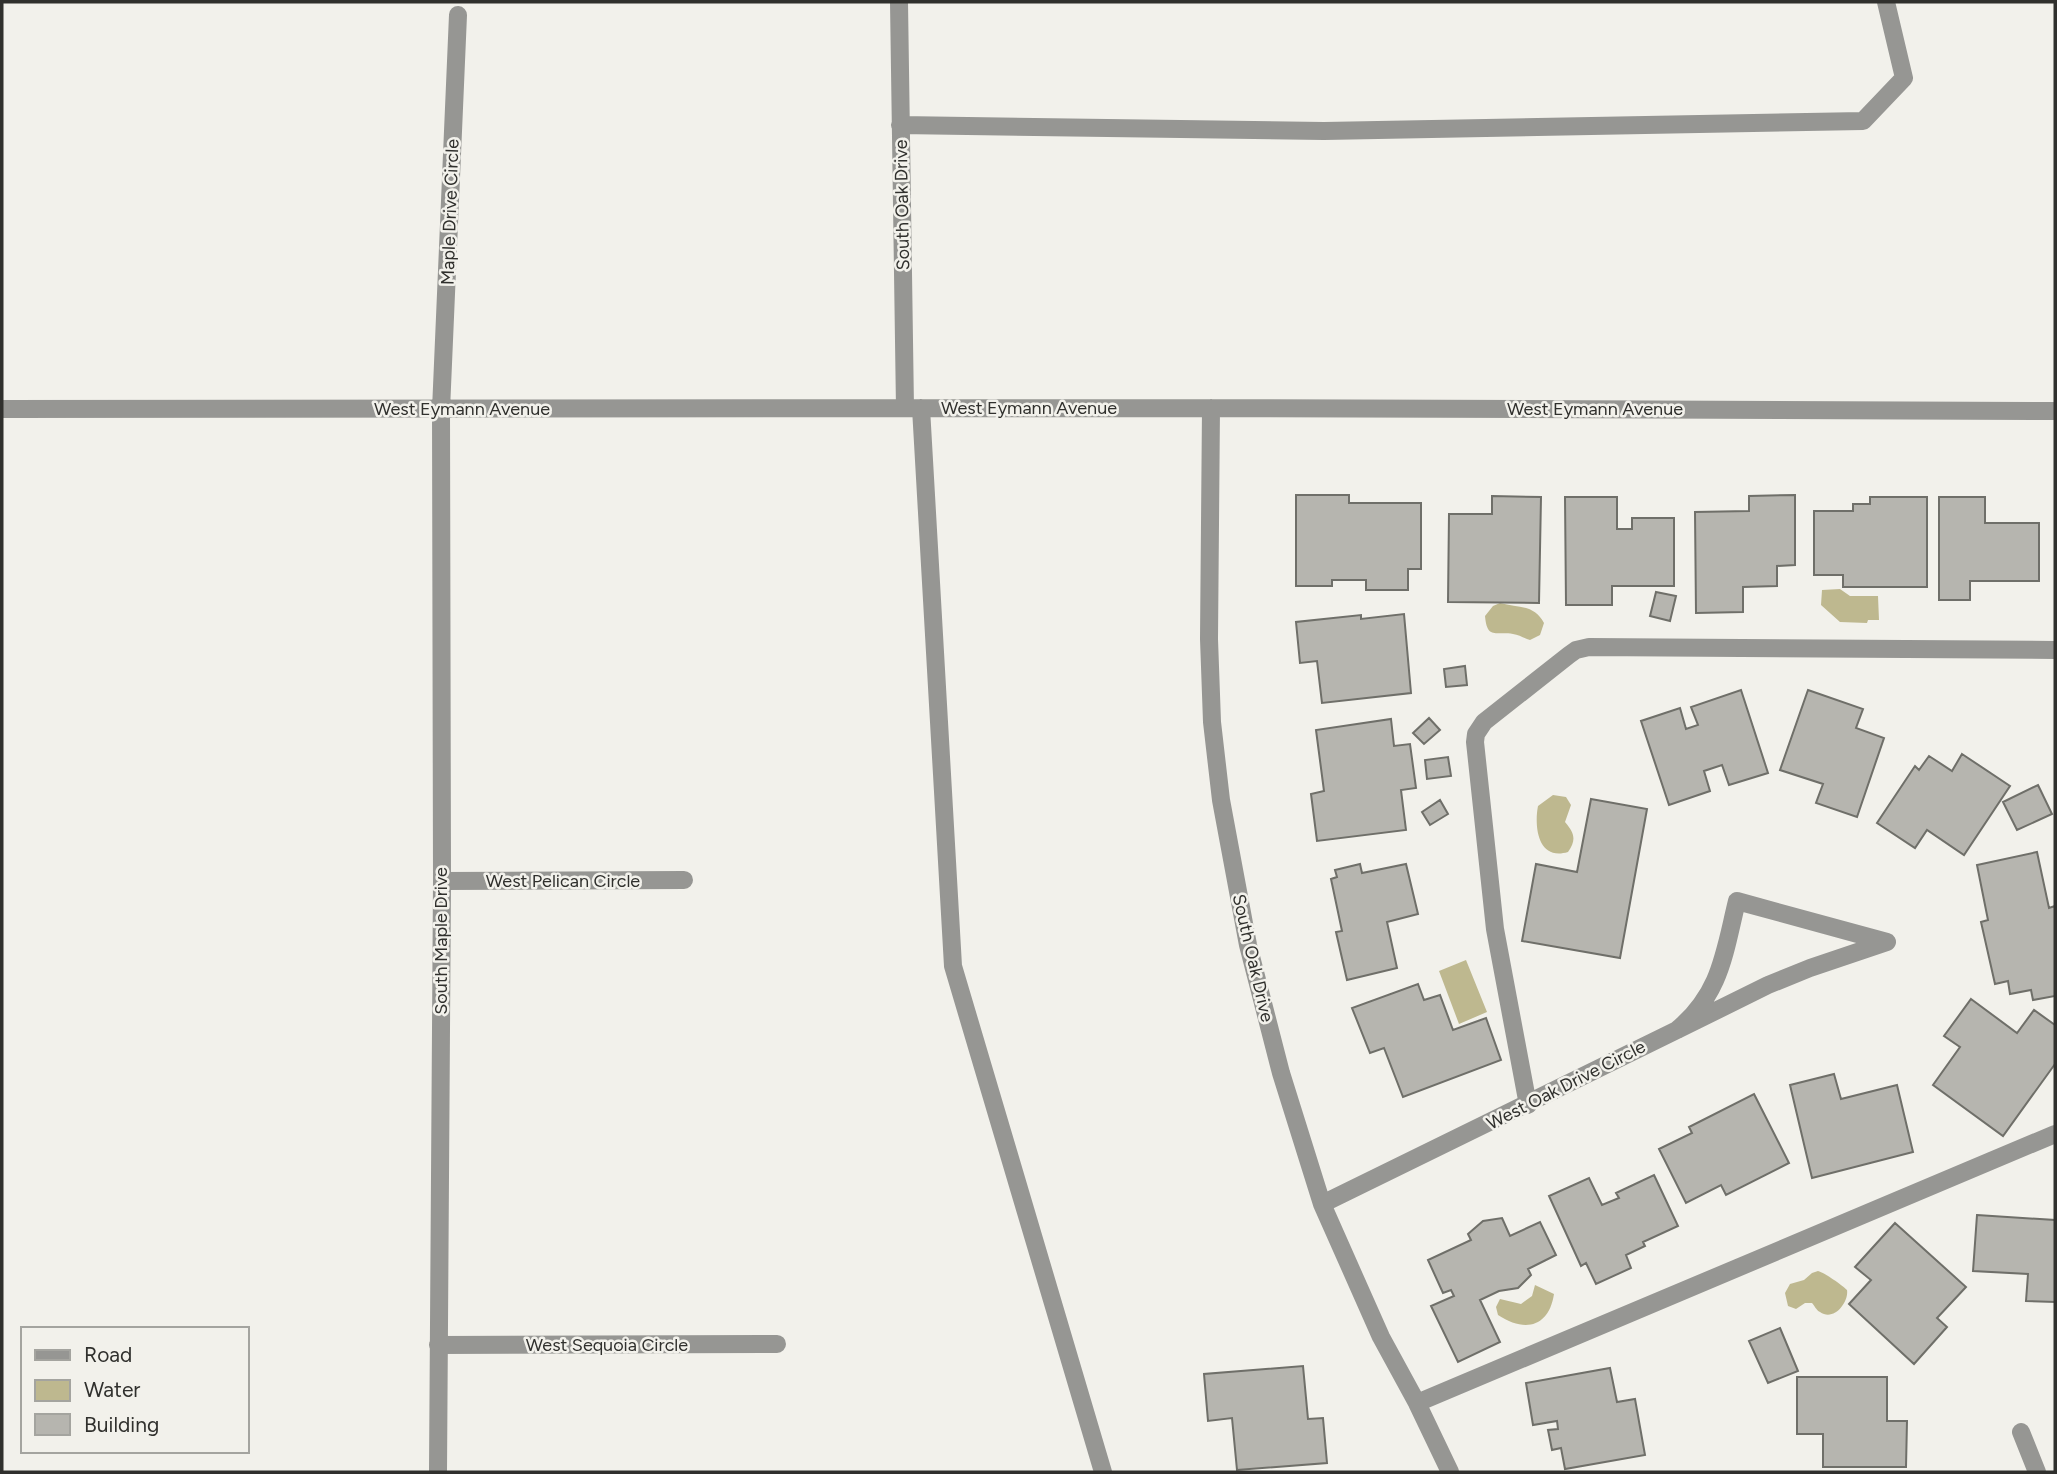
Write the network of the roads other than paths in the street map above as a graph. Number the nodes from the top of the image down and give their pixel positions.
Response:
1 (899, 2) edge
2 (1886, 2) edge
3 (458, 15) dead end
4 (900, 125) junction
5 (913, 408) junction
6 (1211, 408) junction
7 (2, 409) edge
8 (441, 410) junction
9 (2055, 411) edge
10 (2055, 650) edge
11 (684, 880) dead end
12 (442, 881) junction
13 (1677, 1030) junction
14 (1528, 1105) junction
15 (2055, 1134) edge
16 (1322, 1204) junction
17 (777, 1344) dead end
18 (438, 1345) junction
19 (1417, 1403) junction
20 (2021, 1432) dead end
21 (438, 1472) edge
22 (1103, 1472) edge
23 (1450, 1472) edge
24 (2037, 1472) edge

1 - 4 street, South Oak Drive
2 - 4 street
3 - 8 street, Maple Drive Circle
4 - 5 street, South Oak Drive
5 - 6 street, West Eymann Avenue
5 - 8 street, West Eymann Avenue
5 - 22 street, South Oak Drive
6 - 9 street, West Eymann Avenue
6 - 16 street, South Oak Drive
7 - 8 street, West Eymann Avenue
8 - 12 street, South Maple Drive
10 - 14 street
11 - 12 street, West Pelican Circle
12 - 18 street, South Maple Drive
13 - 13 street, West Oak Drive Circle
13 - 14 street, West Oak Drive Circle
14 - 16 street, West Oak Drive Circle
15 - 19 street
16 - 19 street, South Oak Drive
17 - 18 street, West Sequoia Circle
18 - 21 street, South Maple Drive
19 - 23 street, South Oak Drive
20 - 24 street

